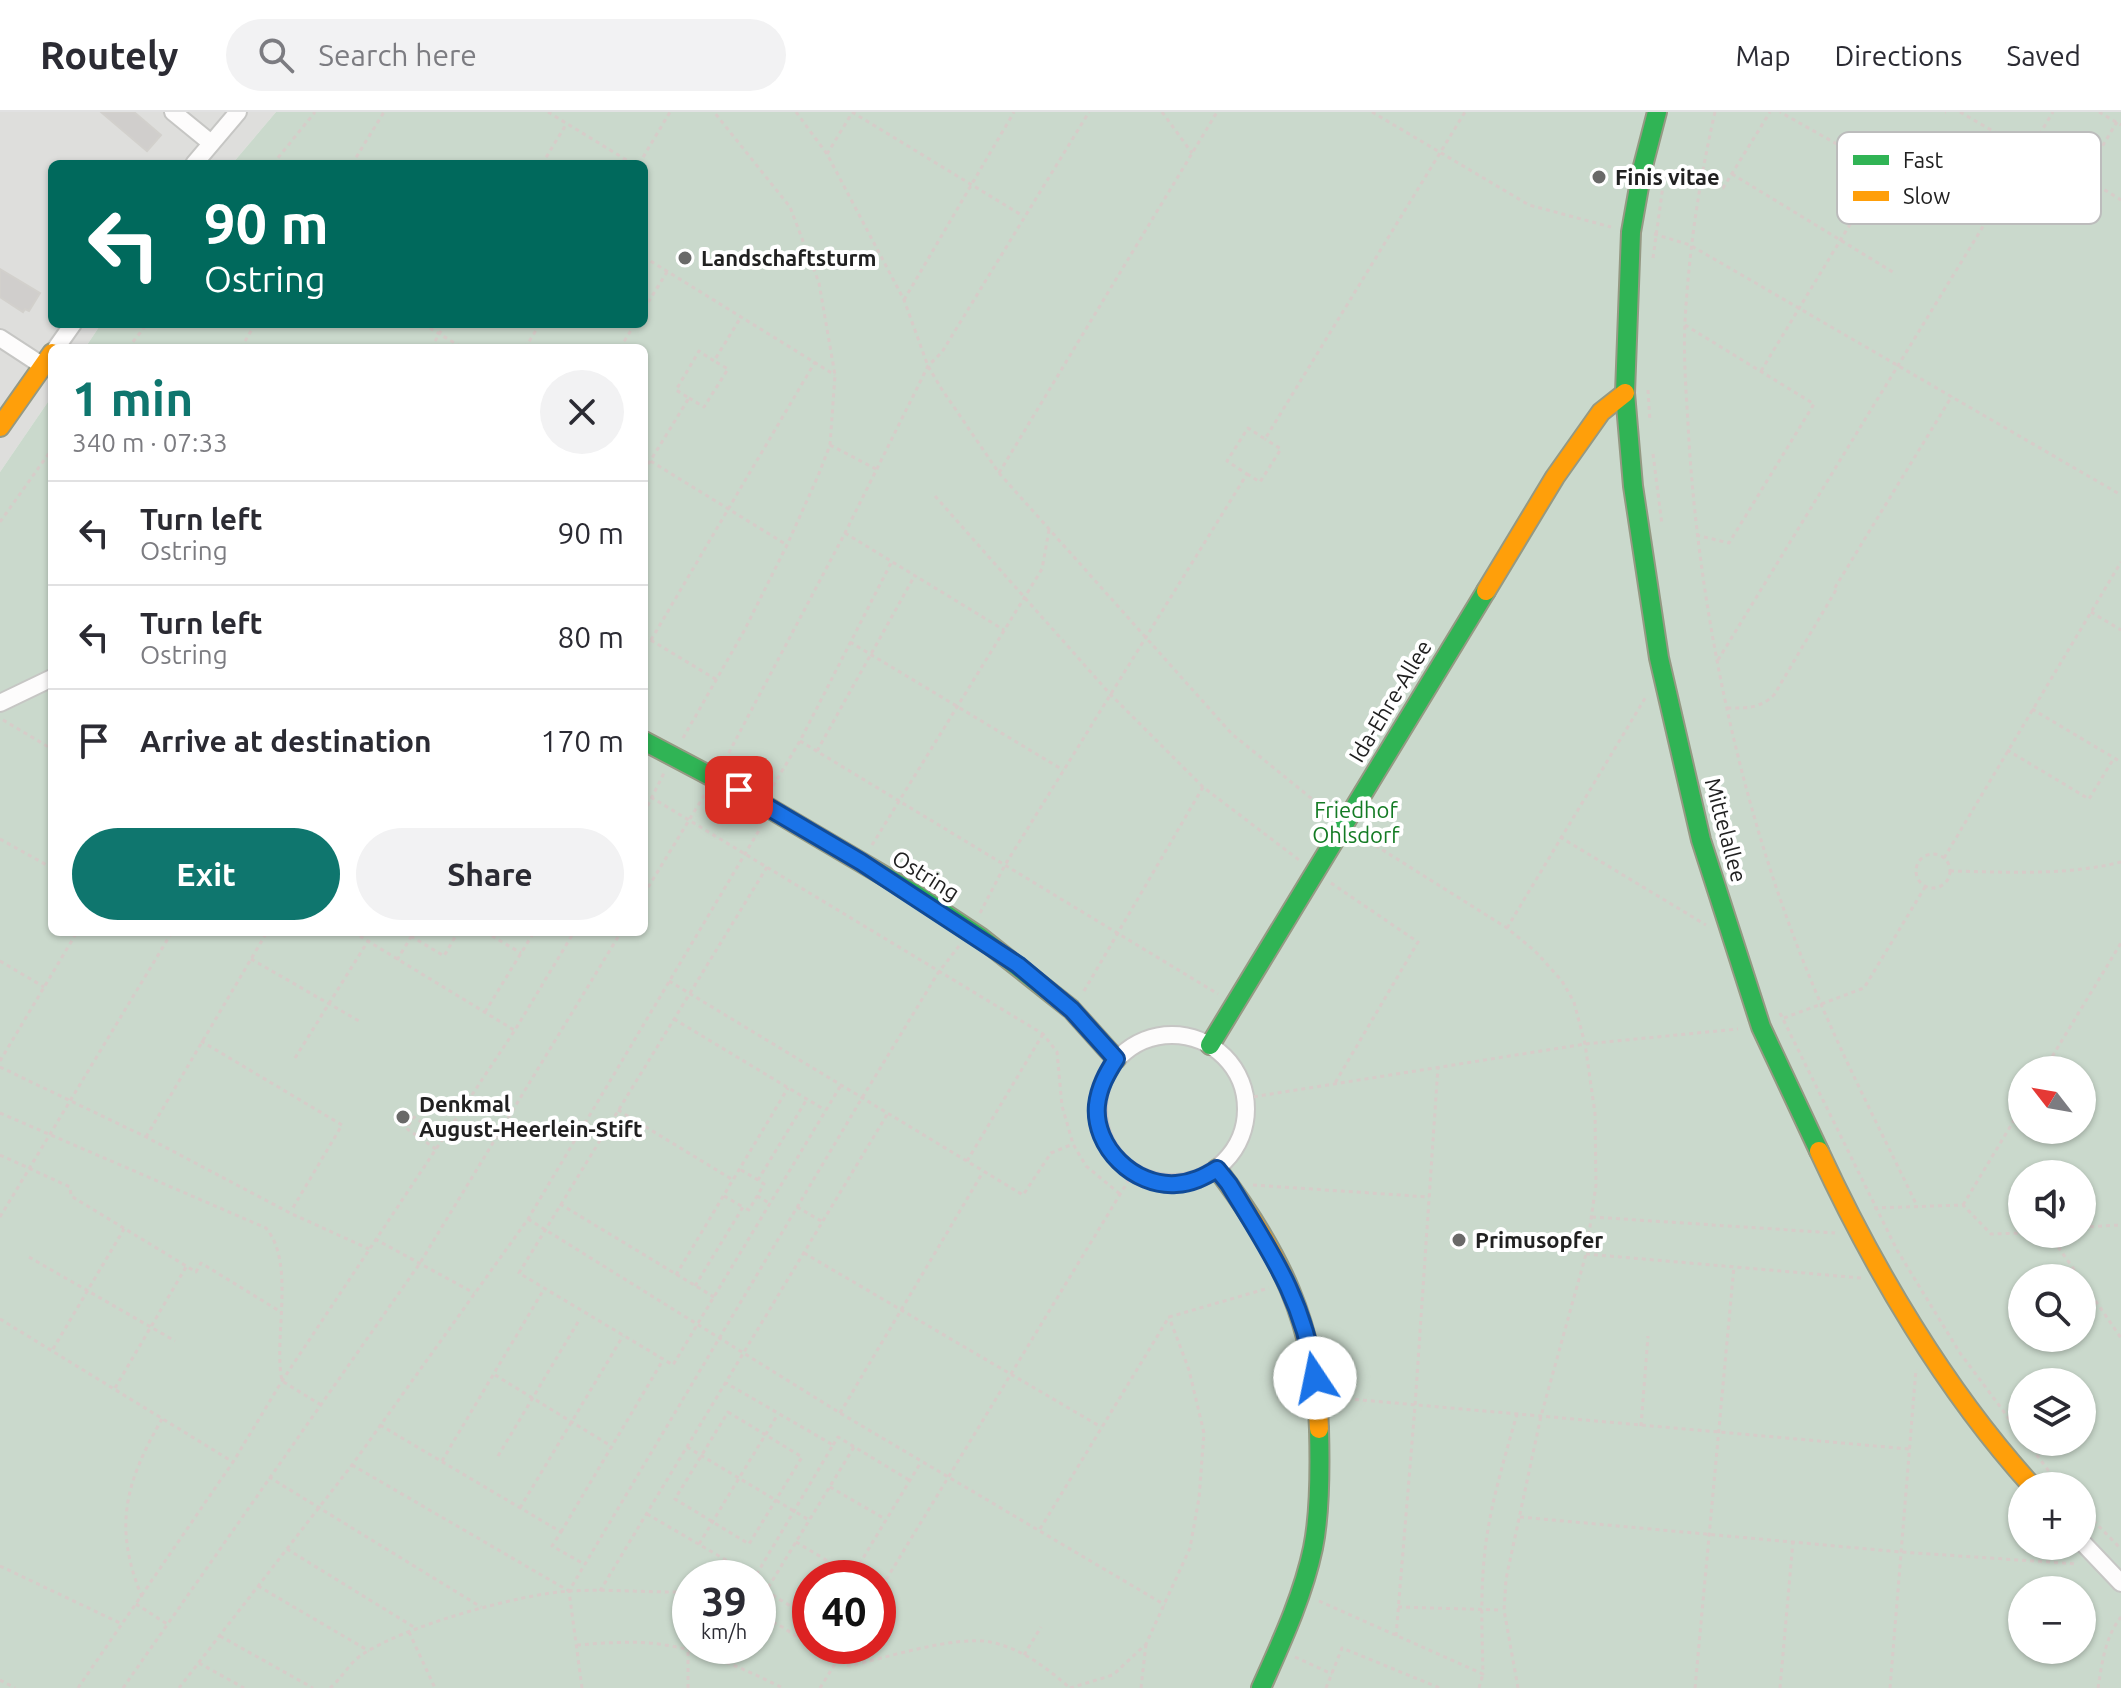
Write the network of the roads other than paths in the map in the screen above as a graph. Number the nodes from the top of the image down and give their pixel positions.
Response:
1 (173, 112) edge
2 (238, 112) edge
3 (1657, 112) edge
4 (211, 143) junction
5 (197, 160) edge
6 (0, 338) edge
7 (48, 359) edge
8 (1625, 393) junction
9 (0, 427) edge
10 (48, 680) edge
11 (0, 703) edge
12 (648, 743) edge
13 (1210, 1045) junction
14 (1116, 1059) junction
15 (1223, 1176) junction
16 (2019, 1472) edge
17 (2096, 1557) edge
18 (2121, 1583) edge
19 (1261, 1688) edge

1 - 4 street
2 - 4 street
3 - 8 street, Mittelallee
4 - 5 street
6 - 7 street
7 - 9 street
8 - 13 street, Ida-Ehre-Allee
8 - 16 street, Mittelallee
10 - 11 street
12 - 14 street, Ostring
13 - 14 street
13 - 15 street
14 - 15 street
15 - 19 street
17 - 18 street

